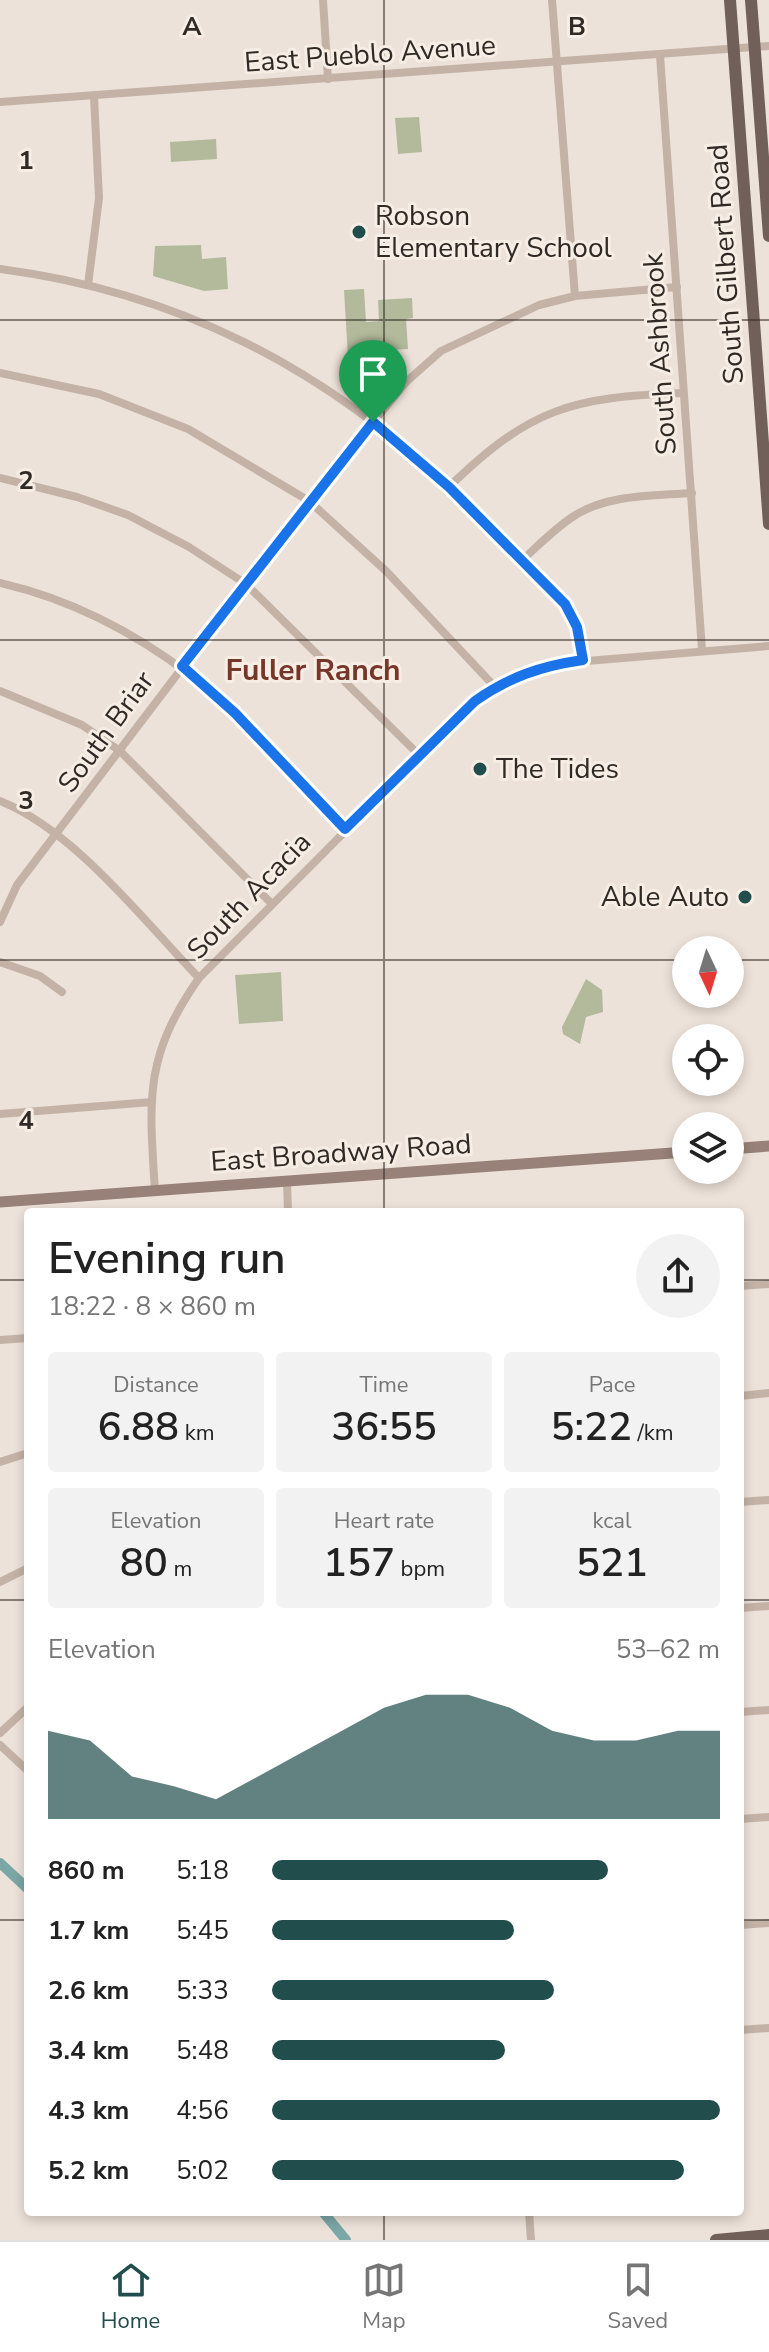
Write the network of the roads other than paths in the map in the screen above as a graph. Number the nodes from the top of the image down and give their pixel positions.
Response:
1 (323, 0) edge
2 (552, 0) edge
3 (730, 0) edge
4 (751, 0) edge
5 (769, 46) edge
6 (743, 48) junction
7 (660, 55) junction
8 (556, 62) junction
9 (328, 79) junction
10 (94, 96) junction
11 (0, 102) edge
12 (769, 236) edge
13 (0, 269) edge
14 (88, 285) junction
15 (677, 287) junction
16 (575, 296) junction
17 (0, 373) edge
18 (683, 393) junction
19 (373, 422) junction
20 (0, 478) edge
21 (449, 487) junction
22 (692, 493) junction
23 (309, 501) junction
24 (769, 524) edge
25 (521, 561) junction
26 (0, 583) edge
27 (246, 584) junction
28 (769, 646) edge
29 (702, 650) junction
30 (583, 660) junction
31 (182, 666) junction
32 (495, 687) junction
33 (0, 691) edge
34 (120, 751) junction
35 (420, 756) junction
36 (0, 801) edge
37 (345, 829) junction
38 (58, 834) junction
39 (272, 904) junction
40 (0, 920) edge
41 (0, 962) edge
42 (199, 978) junction
43 (62, 992) dead end
44 (152, 1102) junction
45 (0, 1114) edge
46 (769, 1146) edge
47 (744, 1148) edge
48 (672, 1153) edge
49 (287, 1182) junction
50 (155, 1191) junction
51 (0, 1202) edge
52 (288, 1208) edge
53 (769, 1284) edge
54 (744, 1286) edge
55 (24, 1338) edge
56 (0, 1340) edge
57 (769, 1393) edge
58 (744, 1396) edge
59 (24, 1454) edge
60 (0, 1462) edge
61 (769, 1500) edge
62 (744, 1502) edge
63 (24, 1570) edge
64 (0, 1582) edge
65 (769, 1606) edge
66 (744, 1608) edge
67 (769, 1710) edge
68 (24, 1711) edge
69 (744, 1712) edge
70 (0, 1733) edge
71 (0, 1745) edge
72 (24, 1767) edge
73 (769, 1817) edge
74 (744, 1819) edge
75 (769, 1923) edge
76 (744, 1925) edge
77 (769, 2028) edge
78 (744, 2030) edge
79 (529, 2216) edge
80 (769, 2235) edge
81 (531, 2240) edge
82 (716, 2240) edge

1 - 9 street
2 - 8 street
3 - 6 main road, South Gilbert Road
4 - 6 main road, South Gilbert Road
5 - 6 street, East Pueblo Avenue
6 - 7 street, East Pueblo Avenue
6 - 12 main road, South Gilbert Road
6 - 24 main road, South Gilbert Road
7 - 8 street, East Pueblo Avenue
7 - 15 street, South Ashbrook
8 - 9 street, East Pueblo Avenue
8 - 16 street
9 - 10 street, East Pueblo Avenue
10 - 11 street, East Pueblo Avenue
10 - 14 street
13 - 14 street
14 - 19 street
15 - 16 street, South Briar
15 - 18 street, South Ashbrook
16 - 19 street, South Briar
17 - 23 street
18 - 21 street
18 - 22 street, South Ashbrook
19 - 21 street
19 - 23 street, South Briar
20 - 27 street
21 - 25 street
22 - 25 street
22 - 29 street, South Ashbrook
23 - 27 street, South Briar
23 - 32 street
25 - 30 street
26 - 31 street
27 - 31 street, South Briar
27 - 35 street
28 - 29 street, South Acacia
29 - 30 street, South Acacia
30 - 32 street, South Acacia
31 - 34 street, South Briar
31 - 37 street
32 - 35 street, South Acacia
33 - 34 street
34 - 38 street, South Briar
34 - 39 street
35 - 37 street, South Acacia
36 - 38 street
37 - 39 street, South Acacia
38 - 40 street, South Briar
38 - 42 street
39 - 42 street, South Acacia
41 - 43 street
42 - 44 street, South Acacia
44 - 45 street
44 - 50 street, South Acacia
46 - 47 main road
48 - 49 main road, East Broadway Road
49 - 50 main road, East Broadway Road
49 - 52 street
50 - 51 main road, East Broadway Road
53 - 54 street
55 - 56 street
57 - 58 street
59 - 60 street
61 - 62 street
63 - 64 street
65 - 66 street
67 - 69 street
68 - 70 street
71 - 72 street
73 - 74 street
75 - 76 street
77 - 78 street
79 - 81 street
80 - 82 main road

